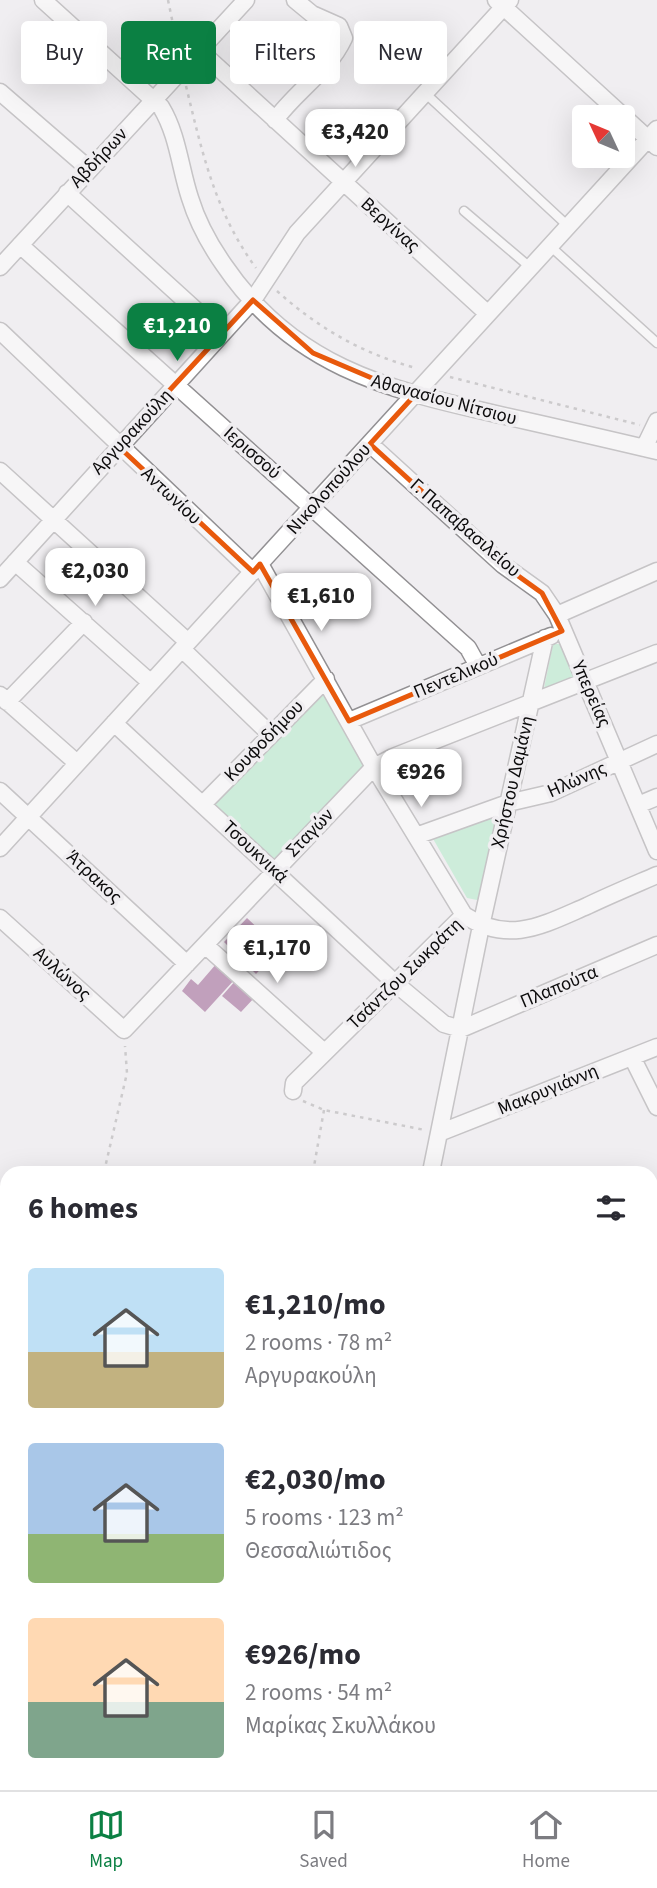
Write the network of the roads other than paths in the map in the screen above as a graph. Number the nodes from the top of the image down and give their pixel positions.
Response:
1 (43, 0) edge
2 (246, 0) edge
3 (295, 0) edge
4 (503, 2) edge
5 (216, 32) edge
6 (216, 66) edge
7 (168, 84) edge
8 (0, 92) edge
9 (425, 93) junction
10 (153, 100) junction
11 (275, 120) junction
12 (654, 138) edge
13 (89, 169) junction
14 (343, 183) junction
15 (67, 193) junction
16 (464, 211) dead end
17 (568, 226) junction
18 (20, 244) junction
19 (550, 246) junction
20 (0, 267) edge
21 (531, 268) junction
22 (253, 300) junction
23 (488, 314) junction
24 (0, 331) edge
25 (222, 334) junction
26 (657, 343) edge
27 (174, 385) junction
28 (414, 396) junction
29 (654, 425) edge
30 (370, 444) junction
31 (118, 446) junction
32 (651, 449) edge
33 (0, 471) edge
34 (313, 506) junction
35 (52, 519) junction
36 (15, 562) junction
37 (256, 568) junction
38 (657, 571) edge
39 (1, 574) edge
40 (84, 622) junction
41 (560, 623) junction
42 (545, 638) junction
43 (185, 645) junction
44 (657, 653) edge
45 (478, 666) junction
46 (326, 679) junction
47 (150, 682) junction
48 (585, 683) junction
49 (4, 699) edge
50 (531, 703) junction
51 (349, 721) junction
52 (114, 723) junction
53 (271, 735) junction
54 (657, 744) edge
55 (620, 761) junction
56 (77, 763) junction
57 (374, 767) junction
58 (0, 791) edge
59 (657, 797) edge
60 (508, 803) junction
61 (203, 804) junction
62 (638, 805) junction
63 (28, 817) junction
64 (416, 836) junction
65 (0, 848) edge
66 (657, 851) edge
67 (275, 870) junction
68 (657, 875) edge
69 (464, 915) junction
70 (0, 918) edge
71 (481, 926) junction
72 (205, 945) junction
73 (657, 945) edge
74 (187, 964) junction
75 (395, 983) junction
76 (461, 1029) junction
77 (124, 1030) joint
78 (657, 1046) edge
79 (324, 1052) junction
80 (632, 1057) junction
81 (293, 1091) road end
82 (657, 1107) edge
83 (439, 1133) junction
84 (432, 1166) edge

1 - 10 street, Αθανασίου Νίτσιου
2 - 5 street, Αβδήρων
3 - 11 street
4 - 9 street, Αργυρακούλη
4 - 12 street
6 - 11 street, Βεργίνας
7 - 10 street, Αβδήρων
8 - 13 street
9 - 14 street, Αργυρακούλη
9 - 17 lane
10 - 13 street, Αβδήρων
10 - 22 street, Αθανασίου Νίτσιου
11 - 14 street, Βεργίνας
12 - 17 street, Νικολοπούλου
13 - 15 street, Αβδήρων
14 - 22 street, Αργυρακούλη
14 - 23 street, Βεργίνας
15 - 18 street, Αβδήρων
15 - 25 street
16 - 21 lane
17 - 19 street, Νικολοπούλου
18 - 20 street, Αβδήρων
18 - 27 street, Ιερισσού
19 - 21 street, Νικολοπούλου
19 - 26 lane
21 - 23 street, Νικολοπούλου
22 - 25 street, Αργυρακούλη
22 - 28 street, Αθανασίου Νίτσιου
23 - 28 street, Νικολοπούλου
24 - 31 street, Αντωνίου
25 - 27 street, Αργυρακούλη
27 - 31 street, Αργυρακούλη
27 - 34 street, Ιερισσού
28 - 30 street, Νικολοπούλου
28 - 32 street, Αθανασίου Νίτσιου
29 - 32 street
30 - 34 street, Νικολοπούλου
30 - 41 street, Γ. Παπαβασιλείου
31 - 35 street, Αργυρακούλη
31 - 37 street, Αντωνίου
33 - 35 street
34 - 37 street, Νικολοπούλου
34 - 45 street, Ιερισσού
35 - 36 street, Αργυρακούλη
35 - 43 street
36 - 39 street, Αργυρακούλη
36 - 40 street
37 - 43 street, Νικολοπούλου
37 - 46 street, Αντωνίου
38 - 41 street, Πεντελικού
40 - 47 street
40 - 49 street
41 - 42 street, Πεντελικού
41 - 48 street, Υπερείας
42 - 45 street, Πεντελικού
42 - 50 street, Χρήστου Δαμάνη
43 - 47 street, Νικολοπούλου
43 - 53 street
44 - 48 street, Σταγών
45 - 51 street, Πεντελικού
46 - 51 street, Αντωνίου
46 - 53 street, Κουφοδήμου
47 - 52 street, Νικολοπούλου
48 - 50 street, Σταγών
48 - 55 street, Υπερείας
49 - 56 street
50 - 57 street, Σταγών
50 - 60 street, Χρήστου Δαμάνη
51 - 57 street, Αντωνίου
52 - 56 street, Νικολοπούλου
52 - 61 street, Τσουκνικά
53 - 61 street, Κουφοδήμου
54 - 55 street, Ηλώνης
55 - 60 street, Ηλώνης
55 - 62 street, Υπερείας
56 - 63 street, Νικολοπούλου
57 - 64 street, Αντωνίου
57 - 67 street, Σταγών
58 - 63 street, Άτρακος
59 - 62 street
60 - 64 street, Ηλώνης
60 - 71 street, Χρήστου Δαμάνη
61 - 67 street, Τσουκνικά
62 - 66 street, Υπερείας
63 - 65 street, Νικολοπούλου
63 - 74 street, Άτρακος
64 - 69 street, Αντωνίου
67 - 72 street, Σταγών
67 - 75 street, Τσουκνικά
68 - 71 street, Τσάντζου Σωκράτη
69 - 71 street, Τσάντζου Σωκράτη
69 - 75 street, Τσάντζου Σωκράτη
70 - 77 street, Αυλώνος
71 - 76 street, Χρήστου Δαμάνη
72 - 74 street, Σταγών
72 - 79 street
73 - 76 street, Πλαπούτα
74 - 77 street, Σταγών
75 - 76 street, Τσουκνικά
75 - 79 street, Τσάντζου Σωκράτη
76 - 83 street, Χρήστου Δαμάνη
78 - 80 street, Μακρυγιάννη
79 - 81 street, Τσάντζου Σωκράτη
80 - 82 street
80 - 83 street, Μακρυγιάννη
83 - 84 street, Χρήστου Δαμάνη

